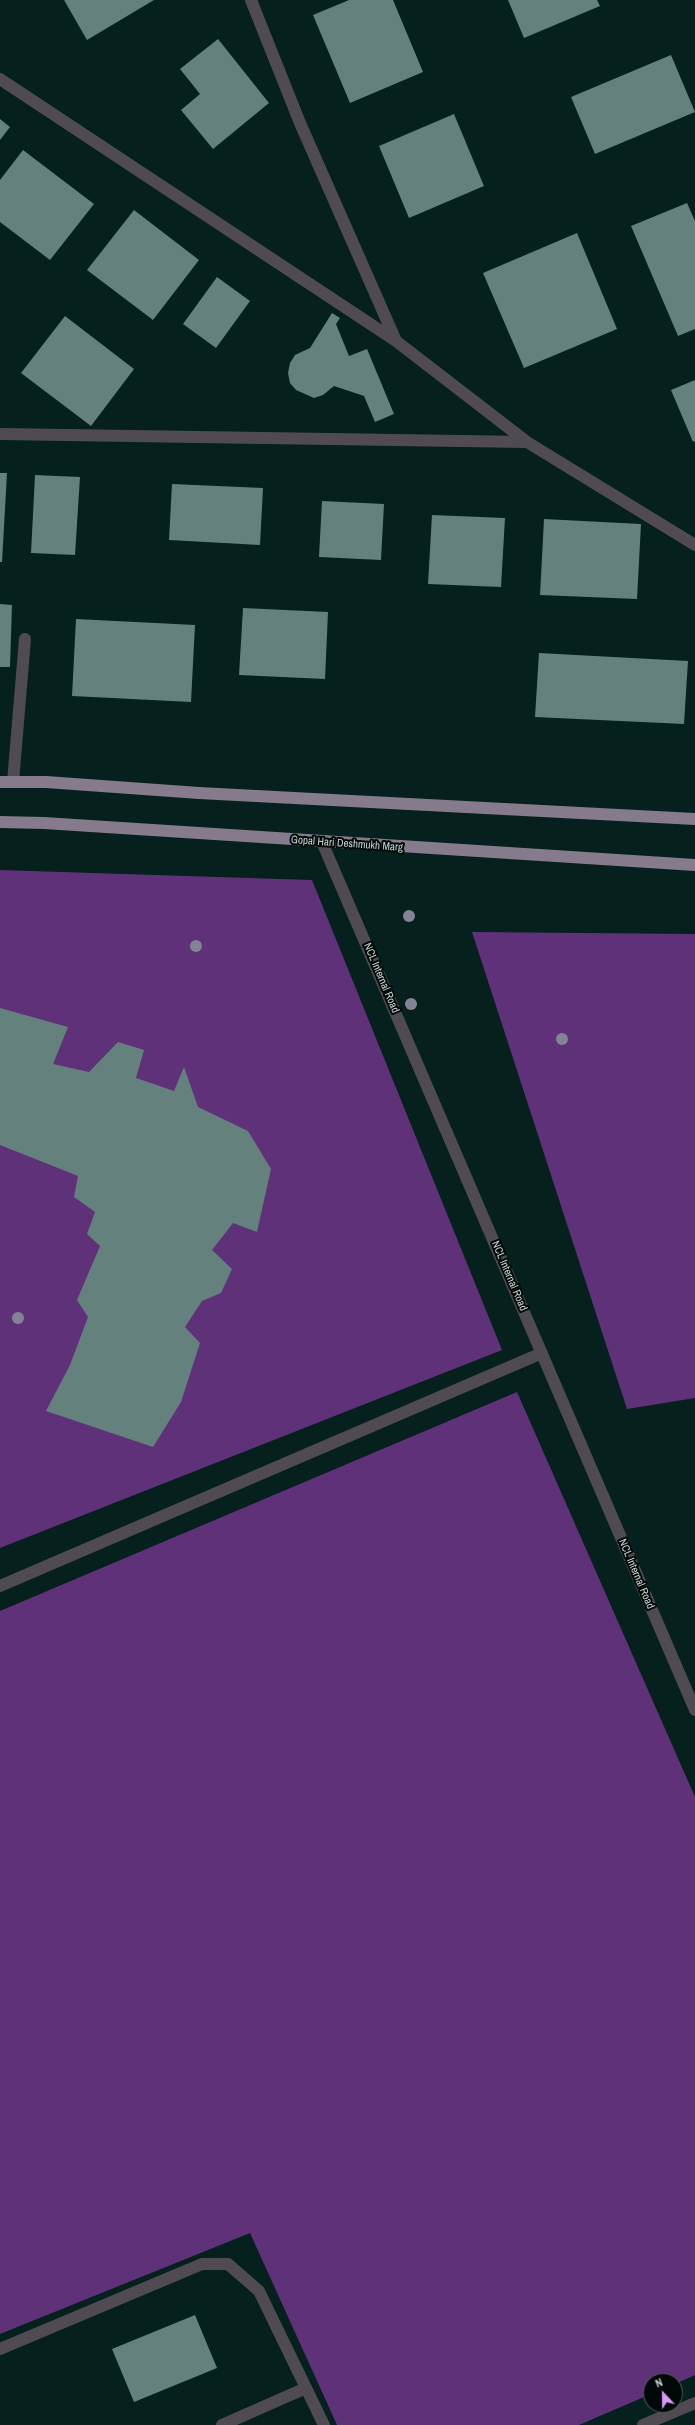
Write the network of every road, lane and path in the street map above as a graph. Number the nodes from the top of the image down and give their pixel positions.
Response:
1 (251, 0) edge
2 (0, 79) edge
3 (396, 341) junction
4 (0, 434) edge
5 (527, 442) junction
6 (695, 545) edge
7 (25, 639) dead end
8 (0, 782) edge
9 (13, 782) junction
10 (695, 819) edge
11 (0, 822) edge
12 (322, 842) junction
13 (695, 865) edge
14 (542, 1353) junction
15 (0, 1586) edge
16 (695, 1710) edge
17 (0, 2349) edge
18 (306, 2388) junction
19 (695, 2403) edge
20 (222, 2425) edge
21 (324, 2425) edge
22 (643, 2425) edge

1 - 3 street
2 - 3 street
3 - 5 street
4 - 5 street
5 - 6 street
7 - 9 street
8 - 9 main road
9 - 10 main road
11 - 12 main road, Gopal Hari Deshmukh Marg
12 - 13 main road, Gopal Hari Deshmukh Marg
12 - 14 street, NCL Internal Road
14 - 15 street
14 - 16 street, NCL Internal Road
17 - 18 street
18 - 20 street
18 - 21 street
19 - 22 street

